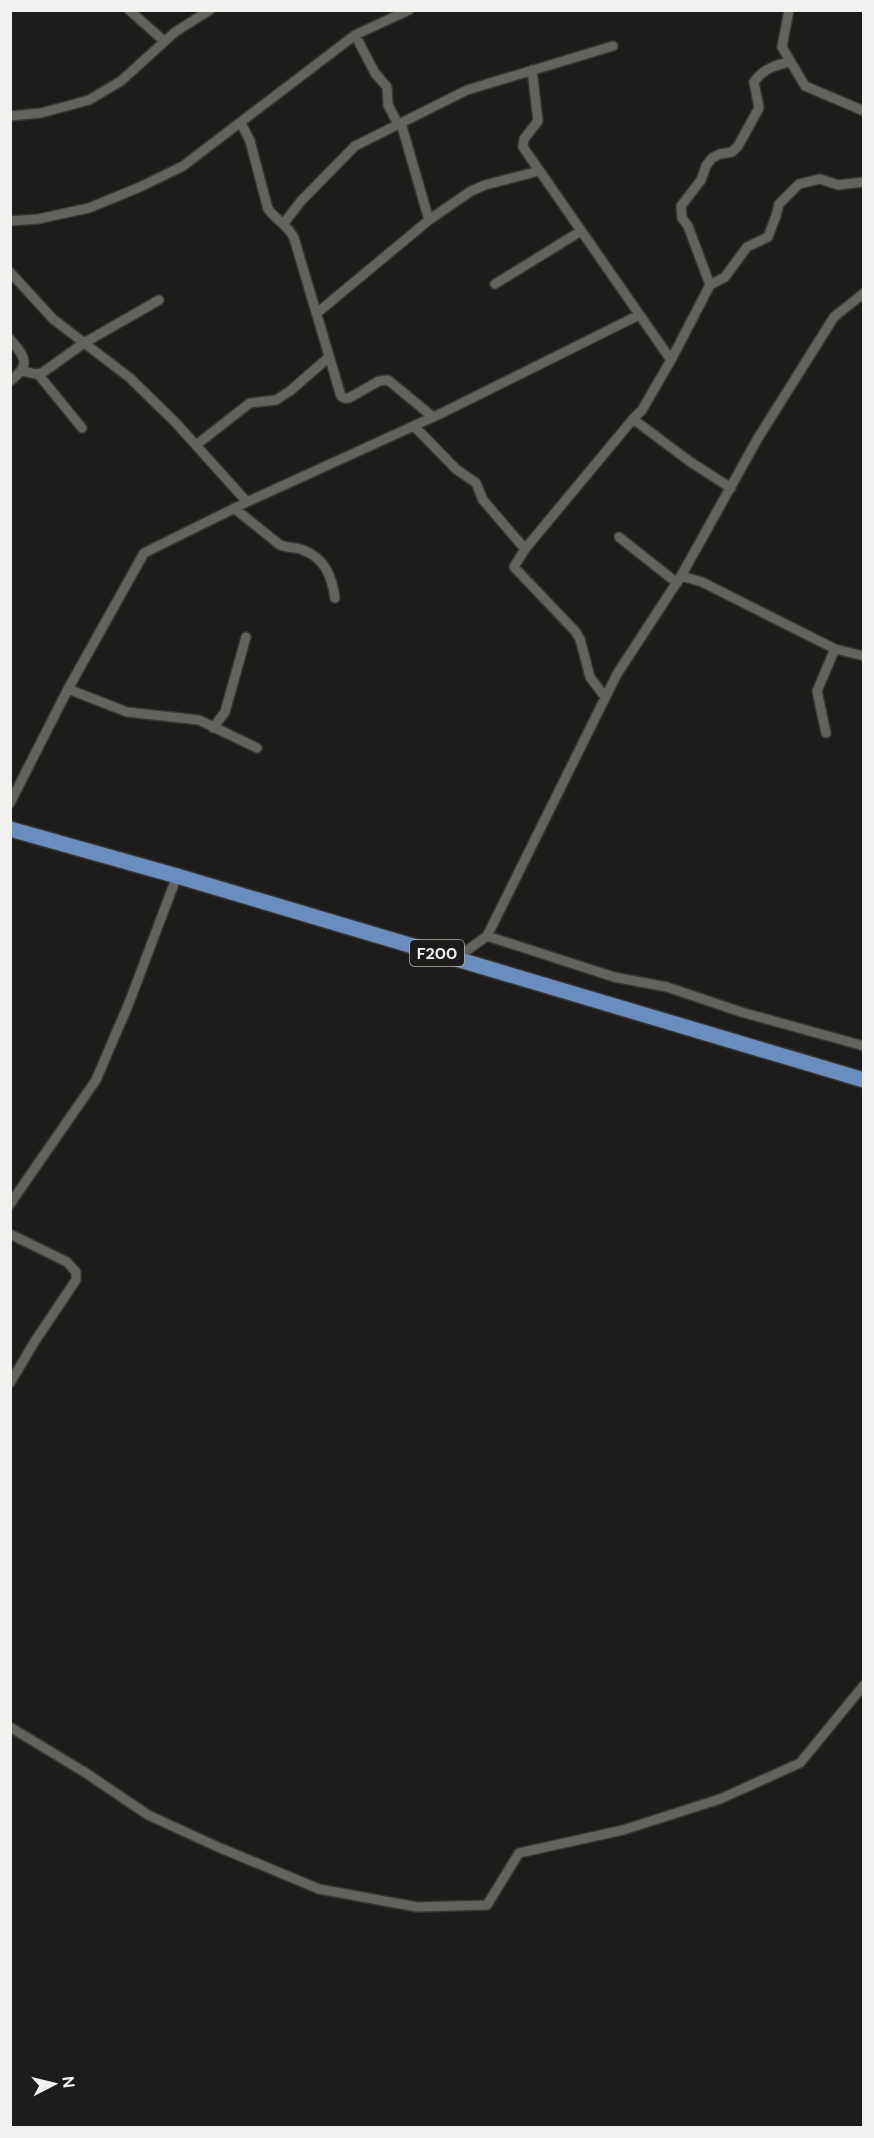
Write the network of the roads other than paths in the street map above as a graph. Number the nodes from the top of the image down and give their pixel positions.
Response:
1 (129, 10) edge
2 (210, 10) edge
3 (409, 10) edge
4 (789, 10) edge
5 (355, 35) junction
6 (164, 41) junction
7 (612, 46) dead end
8 (790, 62) junction
9 (532, 70) junction
10 (864, 111) edge
11 (10, 116) edge
12 (241, 123) junction
13 (400, 123) junction
14 (539, 171) junction
15 (864, 182) edge
16 (429, 220) junction
17 (10, 221) edge
18 (284, 223) junction
19 (580, 231) junction
20 (10, 272) edge
21 (495, 284) dead end
22 (710, 285) junction
23 (864, 293) edge
24 (159, 300) dead end
25 (316, 313) junction
26 (639, 315) junction
27 (10, 339) edge
28 (84, 342) junction
29 (329, 357) junction
30 (671, 360) junction
31 (22, 371) junction
32 (38, 374) junction
33 (10, 381) edge
34 (433, 417) junction
35 (633, 420) junction
36 (414, 426) junction
37 (82, 428) dead end
38 (196, 444) junction
39 (731, 488) junction
40 (247, 502) junction
41 (234, 508) junction
42 (620, 537) dead end
43 (525, 549) junction
44 (679, 579) junction
45 (335, 598) dead end
46 (246, 637) dead end
47 (835, 650) junction
48 (864, 657) edge
49 (68, 689) junction
50 (605, 698) junction
51 (213, 728) junction
52 (826, 733) dead end
53 (257, 748) dead end
54 (10, 804) edge
55 (10, 829) edge
56 (177, 876) junction
57 (487, 936) junction
58 (455, 959) junction
59 (864, 1046) edge
60 (864, 1080) edge
61 (10, 1204) edge
62 (10, 1234) edge
63 (10, 1383) edge
64 (864, 1685) edge
65 (10, 1727) edge

1 - 6 street
2 - 6 street
3 - 5 street
4 - 8 street
5 - 12 street
5 - 13 street
6 - 11 street
7 - 9 street
8 - 10 street
8 - 22 street
9 - 13 street
9 - 14 street
12 - 17 street
12 - 18 street
13 - 16 street
13 - 18 street
14 - 16 street
14 - 19 street
15 - 22 street
16 - 25 street
18 - 25 street
19 - 21 street
19 - 26 street
20 - 28 street
22 - 30 street
23 - 39 street
24 - 28 street
25 - 29 street
26 - 30 street
26 - 34 street
27 - 31 street
28 - 32 street
28 - 38 street
29 - 34 street
29 - 38 street
30 - 35 street
31 - 32 street
31 - 33 street
32 - 37 street
34 - 36 street
35 - 39 street
35 - 43 street
36 - 40 street
36 - 43 street
38 - 40 street
39 - 44 street
40 - 41 street
41 - 45 street
41 - 49 street
42 - 44 street
43 - 50 street
44 - 47 street
44 - 50 street
46 - 51 street
47 - 48 street
47 - 52 street
49 - 51 street
49 - 54 street
50 - 57 street
51 - 53 street
55 - 56 main road, F200
56 - 58 main road, F200
56 - 61 street
57 - 58 street
57 - 59 street
58 - 60 main road, F200
62 - 63 street
64 - 65 street

